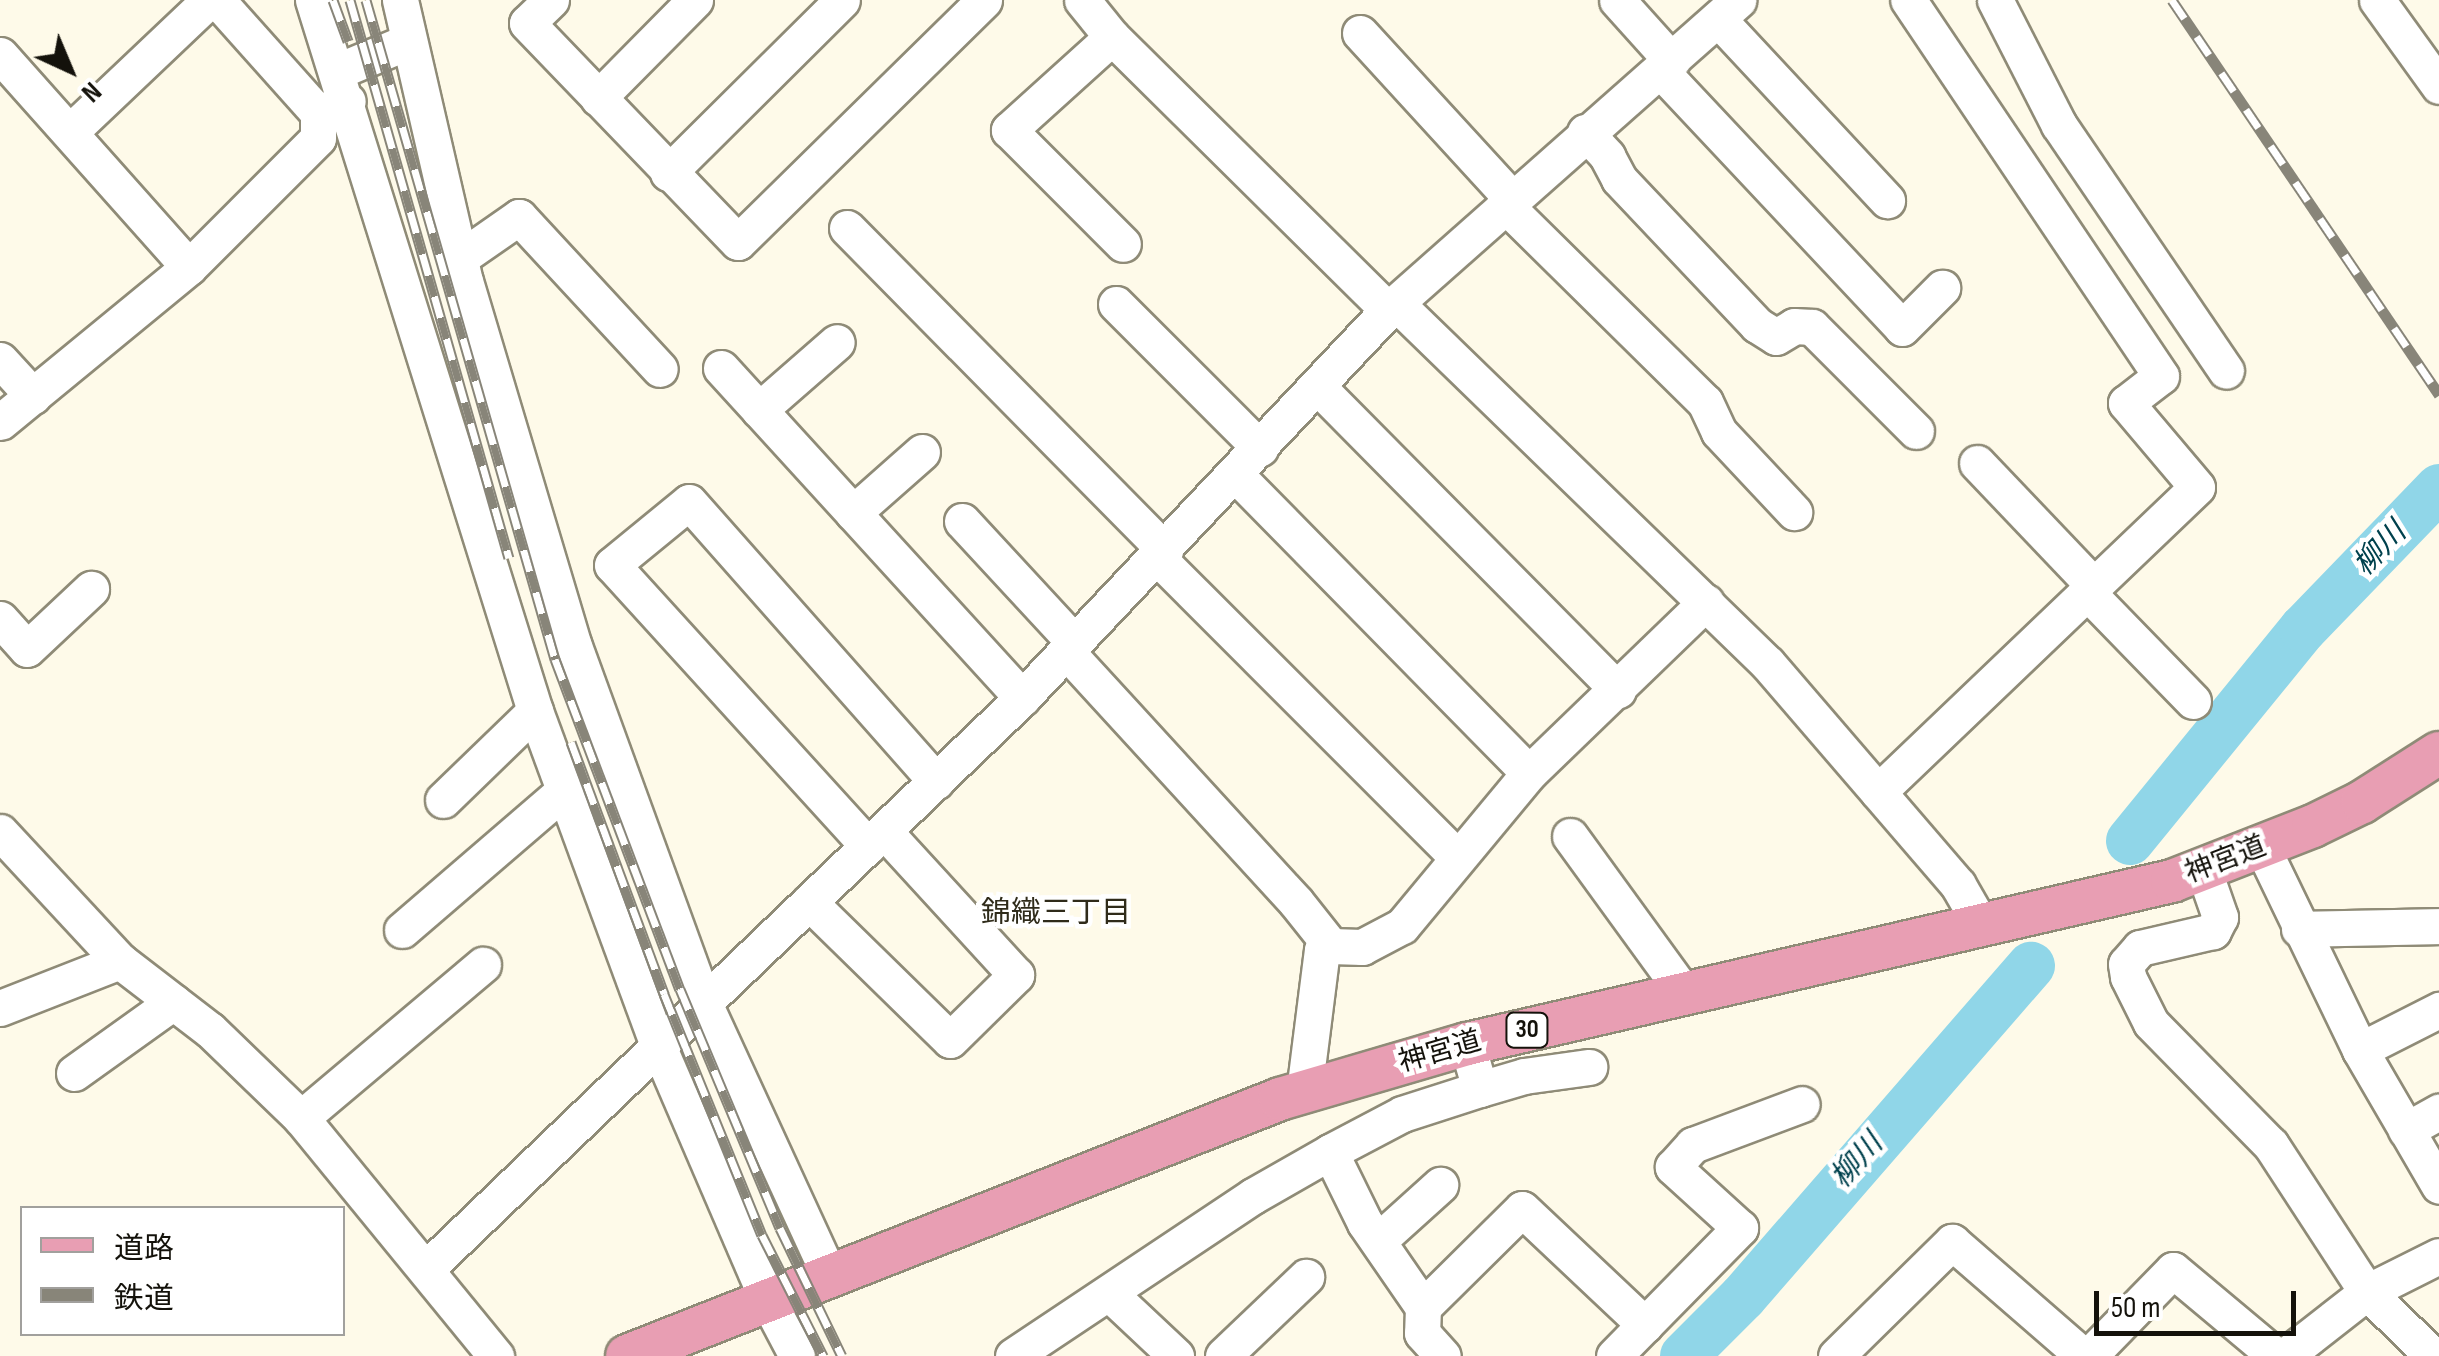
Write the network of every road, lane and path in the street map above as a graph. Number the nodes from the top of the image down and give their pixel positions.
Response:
1 (209, 0) edge
2 (217, 0) edge
3 (314, 0) edge
4 (400, 0) edge
5 (551, 0) edge
6 (695, 0) edge
7 (842, 0) edge
8 (984, 0) edge
9 (1082, 0) edge
10 (1617, 0) edge
11 (1908, 0) edge
12 (1995, 0) edge
13 (2377, 0) edge
14 (1728, 10) edge
15 (1360, 33) dead end
16 (1112, 37) junction
17 (406, 42) junction
18 (0, 55) edge
19 (1666, 66) junction
20 (2439, 86) edge
21 (334, 95) junction
22 (598, 98) junction
23 (70, 132) junction
24 (1586, 132) junction
25 (668, 172) junction
26 (1887, 200) dead end
27 (1508, 201) junction
28 (846, 228) dead end
29 (1124, 244) dead end
30 (460, 258) junction
31 (189, 267) junction
32 (1942, 288) dead end
33 (1116, 304) dead end
34 (1392, 306) junction
35 (837, 342) dead end
36 (0, 360) edge
37 (721, 368) dead end
38 (660, 369) dead end
39 (2226, 371) dead end
40 (1317, 386) junction
41 (33, 396) junction
42 (759, 410) junction
43 (0, 422) edge
44 (1916, 431) dead end
45 (1260, 448) junction
46 (922, 452) dead end
47 (1977, 463) dead end
48 (1236, 474) junction
49 (1794, 512) dead end
50 (853, 513) junction
51 (962, 521) dead end
52 (1161, 554) junction
53 (2090, 588) junction
54 (91, 589) dead end
55 (1706, 602) junction
56 (0, 619) edge
57 (1070, 646) junction
58 (1618, 690) junction
59 (1022, 698) junction
60 (2192, 701) dead end
61 (535, 711) junction
62 (2439, 753) edge
63 (1529, 772) junction
64 (936, 780) junction
65 (564, 790) junction
66 (1878, 792) junction
67 (443, 800) dead end
68 (0, 832) edge
69 (1570, 836) dead end
70 (876, 838) junction
71 (2262, 847) junction
72 (1458, 858) junction
73 (2204, 871) junction
74 (809, 902) junction
75 (1981, 925) junction
76 (2439, 926) edge
77 (402, 930) dead end
78 (2299, 930) junction
79 (1331, 946) junction
80 (120, 962) junction
81 (483, 965) dead end
82 (1684, 993) junction
83 (174, 1002) junction
84 (704, 1003) junction
85 (0, 1008) edge
86 (2439, 1010) edge
87 (1467, 1044) junction
88 (659, 1048) junction
89 (2360, 1050) junction
90 (1589, 1067) dead end
91 (74, 1073) dead end
92 (1480, 1089) junction
93 (1304, 1092) junction
94 (1802, 1104) dead end
95 (2439, 1112) edge
96 (301, 1118) junction
97 (2406, 1130) junction
98 (1330, 1152) junction
99 (1440, 1185) dead end
100 (2439, 1186) edge
101 (1378, 1240) junction
102 (2439, 1256) edge
103 (426, 1270) junction
104 (829, 1275) junction
105 (1306, 1277) dead end
106 (2367, 1292) junction
107 (1109, 1293) junction
108 (767, 1299) junction
109 (1423, 1307) junction
110 (1645, 1324) junction
111 (496, 1356) edge
112 (627, 1356) edge
113 (797, 1356) edge
114 (1013, 1356) edge
115 (1176, 1356) edge
116 (1224, 1356) edge
117 (1442, 1356) edge
118 (1614, 1356) edge
119 (1836, 1356) edge
120 (2086, 1356) edge
121 (2276, 1356) edge
122 (2285, 1356) edge
123 (2433, 1356) edge

1 - 23 street
2 - 21 street
3 - 21 street
4 - 17 street
5 - 22 street
6 - 22 street
7 - 25 street
8 - 25 street
9 - 16 street
10 - 19 street
11 - 53 street
12 - 39 street
13 - 20 street
14 - 19 street
14 - 26 street
15 - 27 street
16 - 29 street
16 - 34 street
17 - 21 street
17 - 30 street
18 - 23 street
19 - 24 street
19 - 32 street
21 - 31 street
21 - 61 street
22 - 25 street
23 - 31 street
24 - 27 street
24 - 44 street
27 - 34 street
27 - 49 street
28 - 52 street
30 - 38 street
30 - 84 street
31 - 41 street
33 - 45 street
34 - 40 street
34 - 55 street
35 - 42 street
36 - 41 street
37 - 42 street
40 - 45 street
40 - 58 street
41 - 43 street
42 - 50 street
45 - 48 street
46 - 50 street
47 - 53 street
48 - 52 street
48 - 63 street
50 - 59 street
51 - 57 street
52 - 57 street
52 - 72 street
53 - 60 street
53 - 66 street
54 - 56 street
55 - 58 street
55 - 66 street
57 - 59 street
57 - 79 street
58 - 63 street
59 - 64 street
61 - 65 street
61 - 67 street
62 - 71 main road, 神宮道 / 30
63 - 72 street
64 - 70 street
64 - 70 street
65 - 77 street
65 - 88 street
66 - 75 street
68 - 80 street
69 - 82 street
70 - 74 street
70 - 74 street
71 - 73 main road, 神宮道 / 30
71 - 78 street
72 - 79 street
73 - 75 main road, 神宮道 / 30
73 - 106 street
74 - 84 street
75 - 82 main road, 神宮道 / 30
76 - 78 street
78 - 89 street
79 - 93 street
80 - 83 street
80 - 85 street
81 - 96 street
82 - 87 main road, 神宮道 / 30
83 - 91 street
83 - 96 street
84 - 88 street
84 - 104 street
86 - 89 street
87 - 92 street
87 - 93 main road, 神宮道 / 30
88 - 103 street
88 - 108 street
89 - 97 street
90 - 92 street
92 - 98 street
93 - 104 main road, 神宮道 / 30
94 - 110 street
95 - 97 street
96 - 103 street
97 - 100 street
98 - 101 street
98 - 107 street
99 - 101 street
101 - 109 street
102 - 106 street
103 - 111 street
104 - 108 main road, 神宮道 / 30
105 - 116 street
106 - 122 street
106 - 123 street
107 - 114 street
107 - 115 street
108 - 112 main road, 神宮道 / 30
108 - 113 street
109 - 110 street
109 - 117 street
110 - 118 street
119 - 120 street
120 - 121 street

